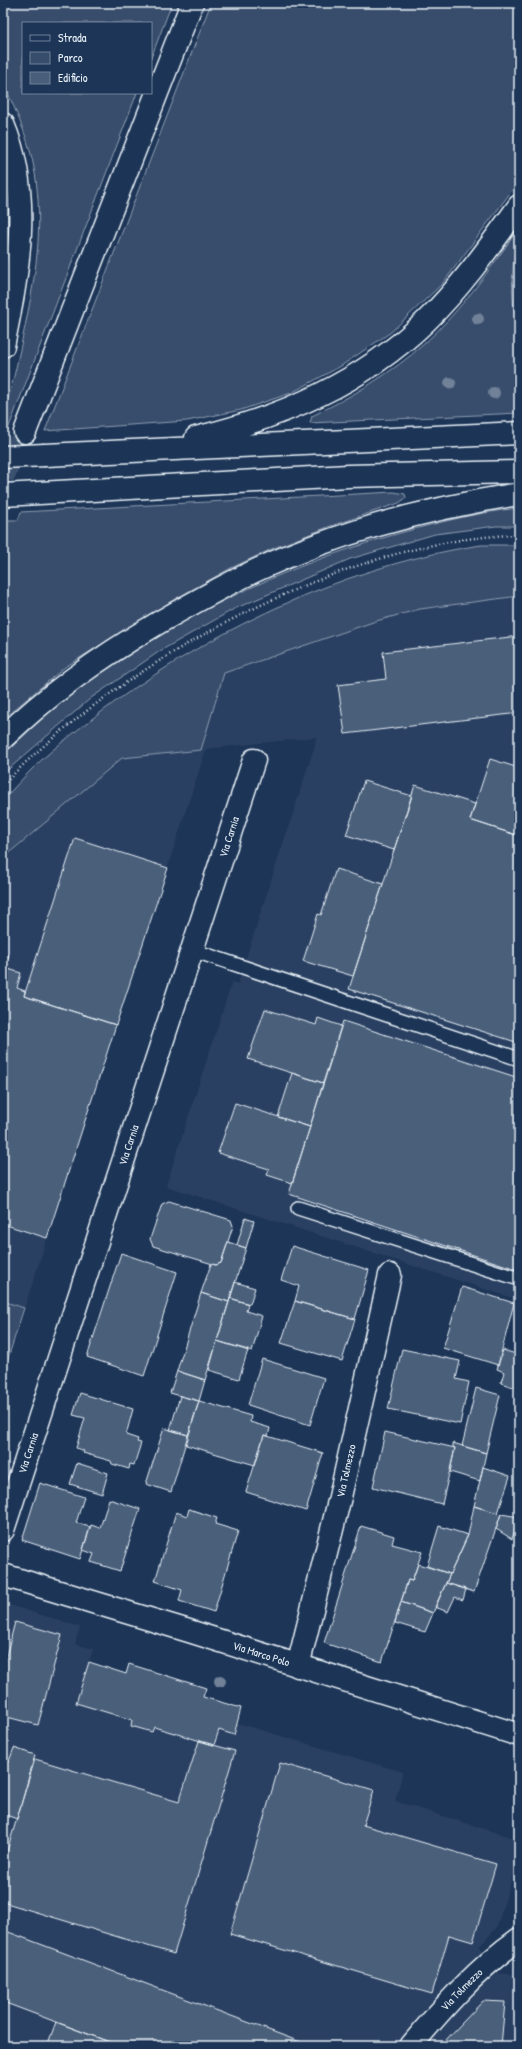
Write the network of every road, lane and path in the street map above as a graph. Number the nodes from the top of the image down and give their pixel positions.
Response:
1 (192, 3) edge
2 (3, 124) edge
3 (519, 206) edge
4 (3, 346) edge
5 (25, 432) tunnel mouth
6 (519, 433) edge
7 (134, 450) junction
8 (3, 457) edge
9 (519, 472) edge
10 (3, 494) edge
11 (519, 494) edge
12 (519, 535) edge
13 (3, 738) edge
14 (254, 760) dead end
15 (3, 785) edge
16 (192, 950) junction
17 (519, 1059) edge
18 (298, 1208) dead end
19 (390, 1275) dead end
20 (519, 1279) edge
21 (3, 1530) edge
22 (3, 1575) edge
23 (298, 1666) junction
24 (519, 1736) edge
25 (519, 1939) edge
26 (411, 2046) edge

1 - 5 main road
2 - 4 main road
3 - 7 main road
6 - 7 main road
7 - 8 main road, bridge
9 - 10 main road
11 - 13 main road
12 - 15 path
14 - 16 main road, Via Carnia
16 - 17 lane
16 - 21 main road, Via Carnia
18 - 20 lane
19 - 23 main road, Via Tolmezzo
22 - 23 main road, Via Marco Polo
23 - 24 main road, Via Marco Polo
25 - 26 main road, Via Tolmezzo

